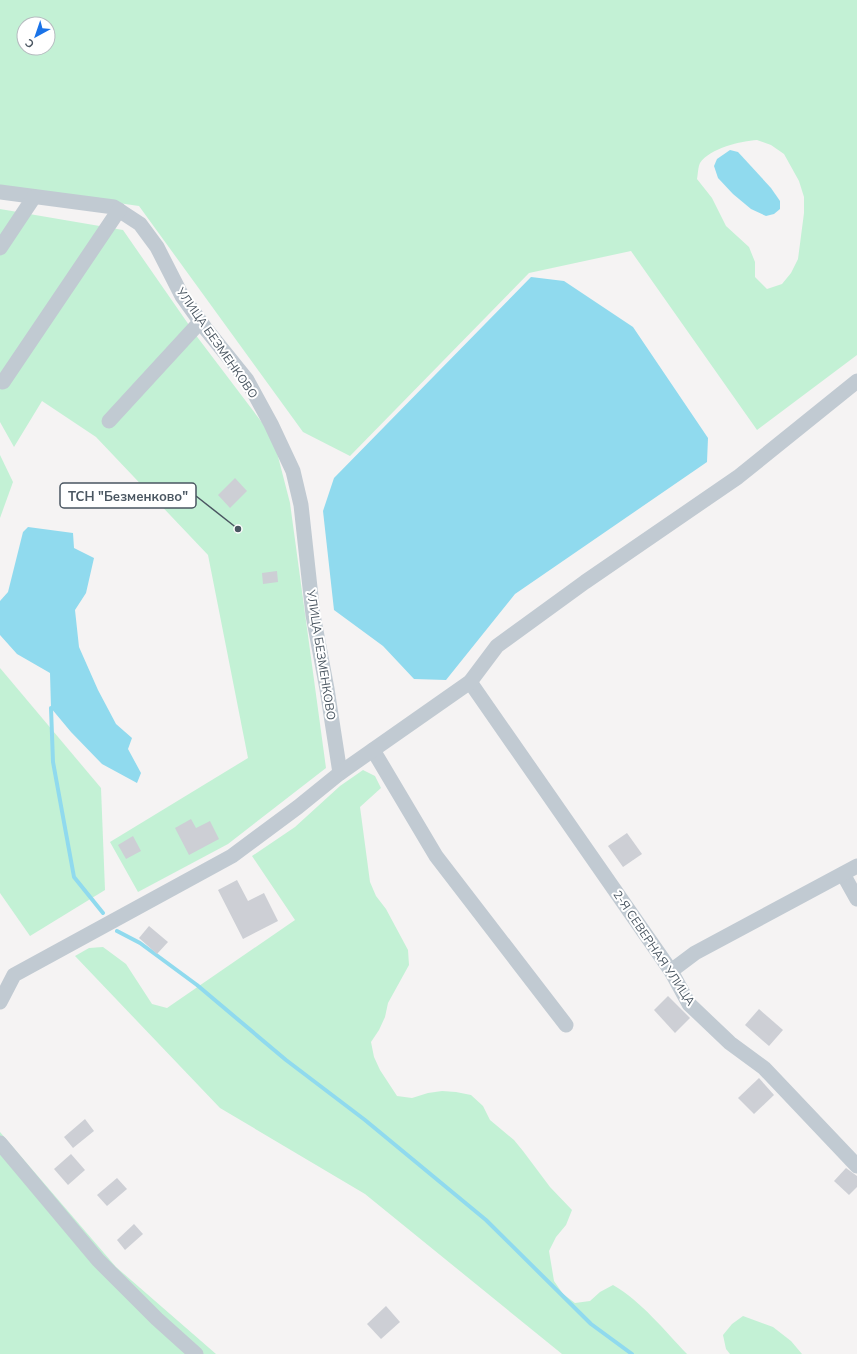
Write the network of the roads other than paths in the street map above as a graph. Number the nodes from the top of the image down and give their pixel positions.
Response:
1 (0, 192) edge
2 (34, 197) junction
3 (119, 210) junction
4 (0, 248) edge
5 (200, 322) junction
6 (857, 381) edge
7 (3, 382) dead end
8 (109, 422) dead end
9 (470, 682) junction
10 (372, 750) junction
11 (340, 773) junction
12 (857, 866) edge
13 (843, 874) junction
14 (857, 899) edge
15 (671, 971) junction
16 (0, 1002) edge
17 (566, 1026) dead end
18 (0, 1143) edge
19 (857, 1166) edge
20 (196, 1354) edge

1 - 2 street, УЛИЦА БЕЗМЕНКОВО
2 - 3 street, УЛИЦА БЕЗМЕНКОВО
2 - 4 street
3 - 5 street, УЛИЦА БЕЗМЕНКОВО
3 - 7 street
5 - 8 street
5 - 11 street, УЛИЦА БЕЗМЕНКОВО
6 - 9 street
9 - 10 street
9 - 15 street, 2-Я СЕВЕРНАЯ УЛИЦА
10 - 11 street
10 - 17 street
11 - 16 street
12 - 13 street
13 - 14 street
13 - 15 street
15 - 19 street, 2-Я СЕВЕРНАЯ УЛИЦА
18 - 20 street

